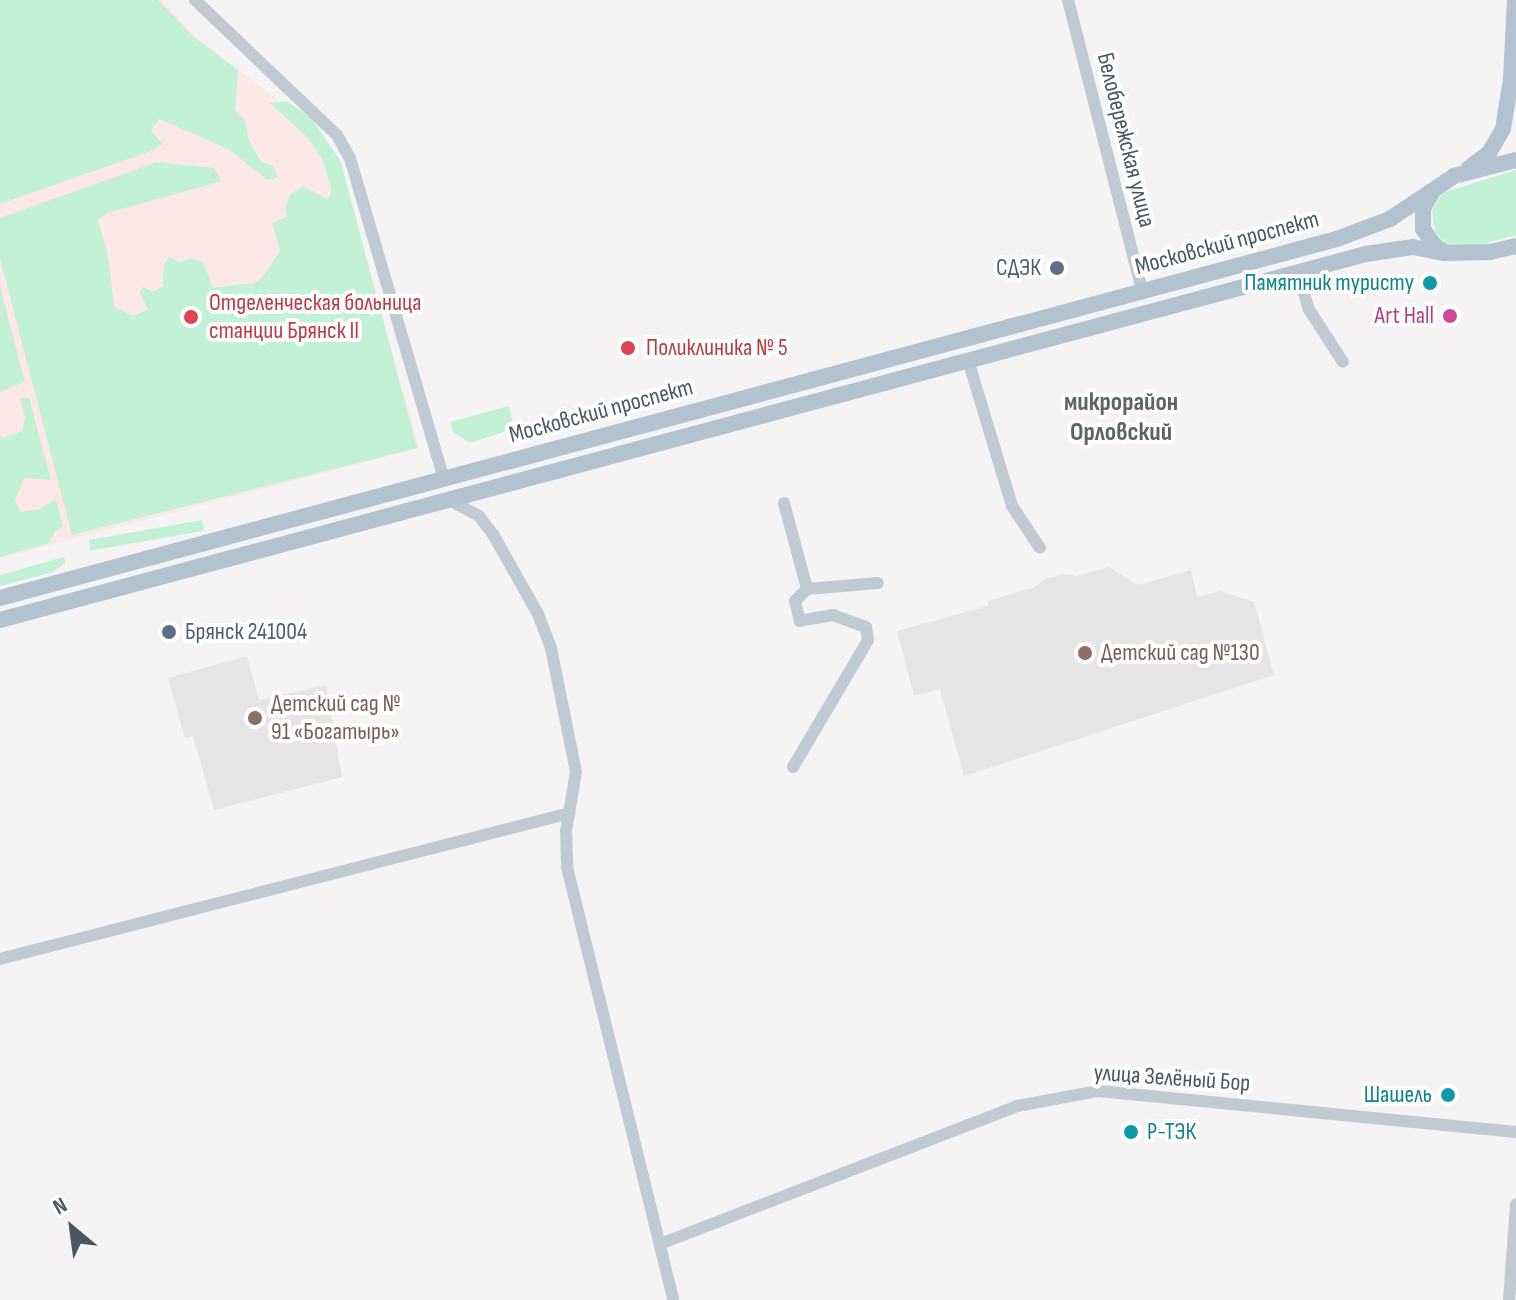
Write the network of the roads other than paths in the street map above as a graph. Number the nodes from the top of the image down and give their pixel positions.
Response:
1 (195, 0) edge
2 (1068, 0) edge
3 (1515, 0) edge
4 (1511, 79) junction
5 (1516, 98) edge
6 (1516, 160) edge
7 (1462, 173) junction
8 (1436, 186) junction
9 (1516, 246) edge
10 (1445, 253) junction
11 (1298, 272) junction
12 (1142, 290) junction
13 (968, 360) junction
14 (1343, 362) dead end
15 (443, 477) junction
16 (451, 501) junction
17 (784, 503) dead end
18 (1040, 548) dead end
19 (878, 583) dead end
20 (807, 589) junction
21 (0, 598) edge
22 (0, 620) edge
23 (793, 767) dead end
24 (570, 813) junction
25 (0, 959) edge
26 (1516, 1132) edge
27 (1516, 1204) edge
28 (660, 1244) junction
29 (673, 1300) edge
30 (1509, 1300) edge

1 - 15 street
2 - 12 street, Белобережская улица
3 - 4 main road
4 - 5 main road
4 - 7 main road
6 - 7 main road, Московский проспект
7 - 8 main road, Московский проспект
8 - 10 main road
8 - 12 main road, Московский проспект
9 - 10 main road, Московский проспект
10 - 11 main road, Московский проспект
11 - 13 main road, Московский проспект
11 - 14 street
12 - 15 main road, Московский проспект
13 - 16 main road, Московский проспект
13 - 18 street
15 - 16 main road
15 - 21 main road, Московский проспект
16 - 22 main road, Московский проспект
16 - 24 street
17 - 20 street
19 - 20 street
20 - 23 street
24 - 25 street
24 - 28 street
26 - 28 street, улица Зелёный Бор
27 - 30 street
28 - 29 street

